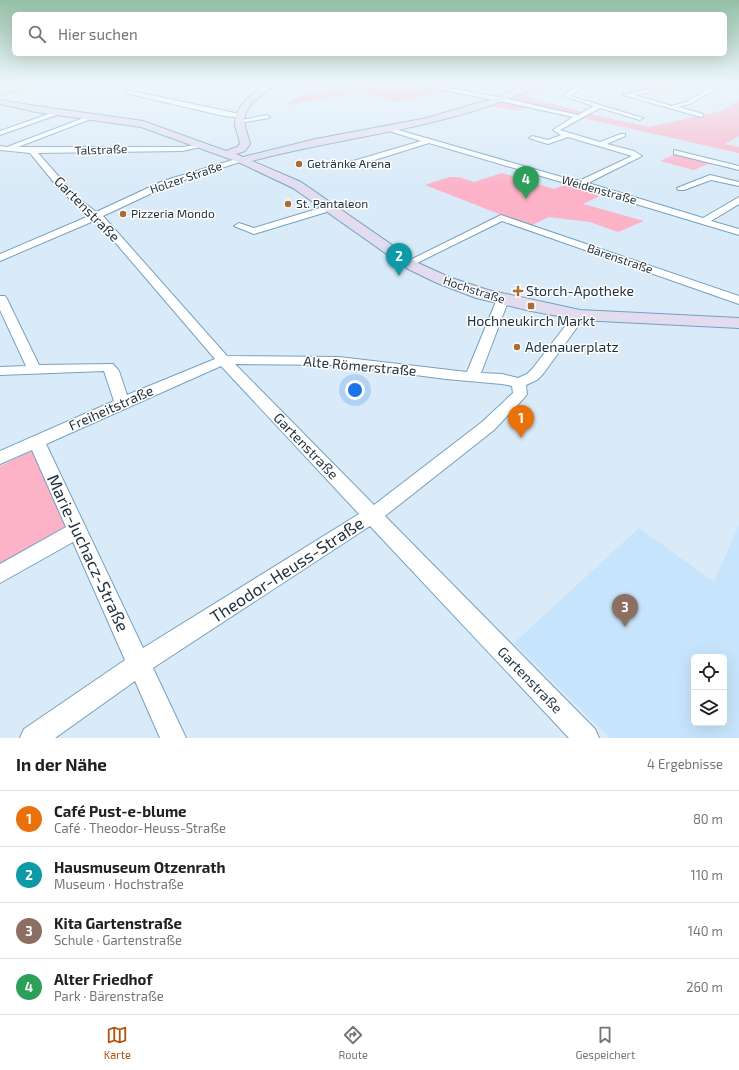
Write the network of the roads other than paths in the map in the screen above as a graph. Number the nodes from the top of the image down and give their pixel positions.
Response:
1 (44, 117) edge
2 (90, 117) edge
3 (102, 117) edge
4 (255, 117) edge
5 (440, 117) edge
6 (578, 117) edge
7 (240, 118) joint
8 (0, 127) edge
9 (11, 129) junction
10 (388, 129) junction
11 (0, 133) edge
12 (568, 135) junction
13 (623, 135) dead end
14 (532, 138) dead end
15 (601, 144) junction
16 (427, 145) junction
17 (202, 146) junction
18 (3, 149) edge
19 (459, 150) junction
20 (32, 151) junction
21 (438, 152) dead end
22 (677, 152) dead end
23 (227, 154) junction
24 (242, 160) junction
25 (346, 166) dead end
26 (739, 168) edge
27 (582, 183) junction
28 (739, 184) edge
29 (681, 188) dead end
30 (739, 200) edge
31 (330, 208) junction
32 (95, 217) junction
33 (706, 220) junction
34 (240, 226) dead end
35 (739, 232) edge
36 (0, 258) edge
37 (409, 263) junction
38 (1, 299) edge
39 (503, 299) junction
40 (739, 300) edge
41 (580, 314) junction
42 (739, 323) edge
43 (223, 360) junction
44 (34, 369) junction
45 (0, 371) edge
46 (472, 377) junction
47 (519, 383) junction
48 (122, 403) junction
49 (36, 442) junction
50 (0, 458) edge
51 (372, 515) junction
52 (76, 531) junction
53 (0, 574) edge
54 (139, 664) junction
55 (33, 738) edge
56 (173, 738) edge
57 (586, 738) edge

1 - 9 street
2 - 18 street
3 - 17 street, Hochstraße
4 - 7 street
5 - 10 street
6 - 12 street
7 - 23 street
8 - 9 street
9 - 11 street
10 - 16 street, Weidenstraße
10 - 24 street
12 - 14 street
12 - 15 street
13 - 15 street
15 - 27 street
16 - 19 street, Weidenstraße
16 - 25 street
17 - 20 street, Talstraße
17 - 23 street, Hochstraße
18 - 20 street, Talstraße
19 - 21 street, Weidenstraße
19 - 27 street, Weidenstraße
20 - 32 street, Gartenstraße
22 - 26 street
23 - 24 street, Hochstraße
24 - 31 street, Hochstraße
24 - 32 street, Holzer Straße
27 - 33 street, Weidenstraße
28 - 29 street
30 - 33 street
31 - 34 street
31 - 37 street, Hochstraße
32 - 36 street, Holzer Straße
32 - 43 street, Gartenstraße
33 - 35 street, Weidenstraße
37 - 39 street, Hochstraße
37 - 40 street, Bärenstraße
38 - 44 street
39 - 41 street, Hochstraße
39 - 46 street
41 - 42 street, Hochstraße
41 - 47 street
43 - 46 street, Alte Römerstraße
43 - 48 street, Freiheitstraße
43 - 51 street, Gartenstraße
44 - 45 street
44 - 48 street
46 - 47 street
47 - 51 street, Theodor-Heuss-Straße
48 - 49 street, Freiheitstraße
49 - 50 street, Freiheitstraße
49 - 52 street, Marie-Juchacz-Straße
51 - 54 street, Theodor-Heuss-Straße
51 - 57 street, Gartenstraße
52 - 53 street
52 - 54 street, Marie-Juchacz-Straße
54 - 55 street, Theodor-Heuss-Straße
54 - 56 street, Marie-Juchacz-Straße

